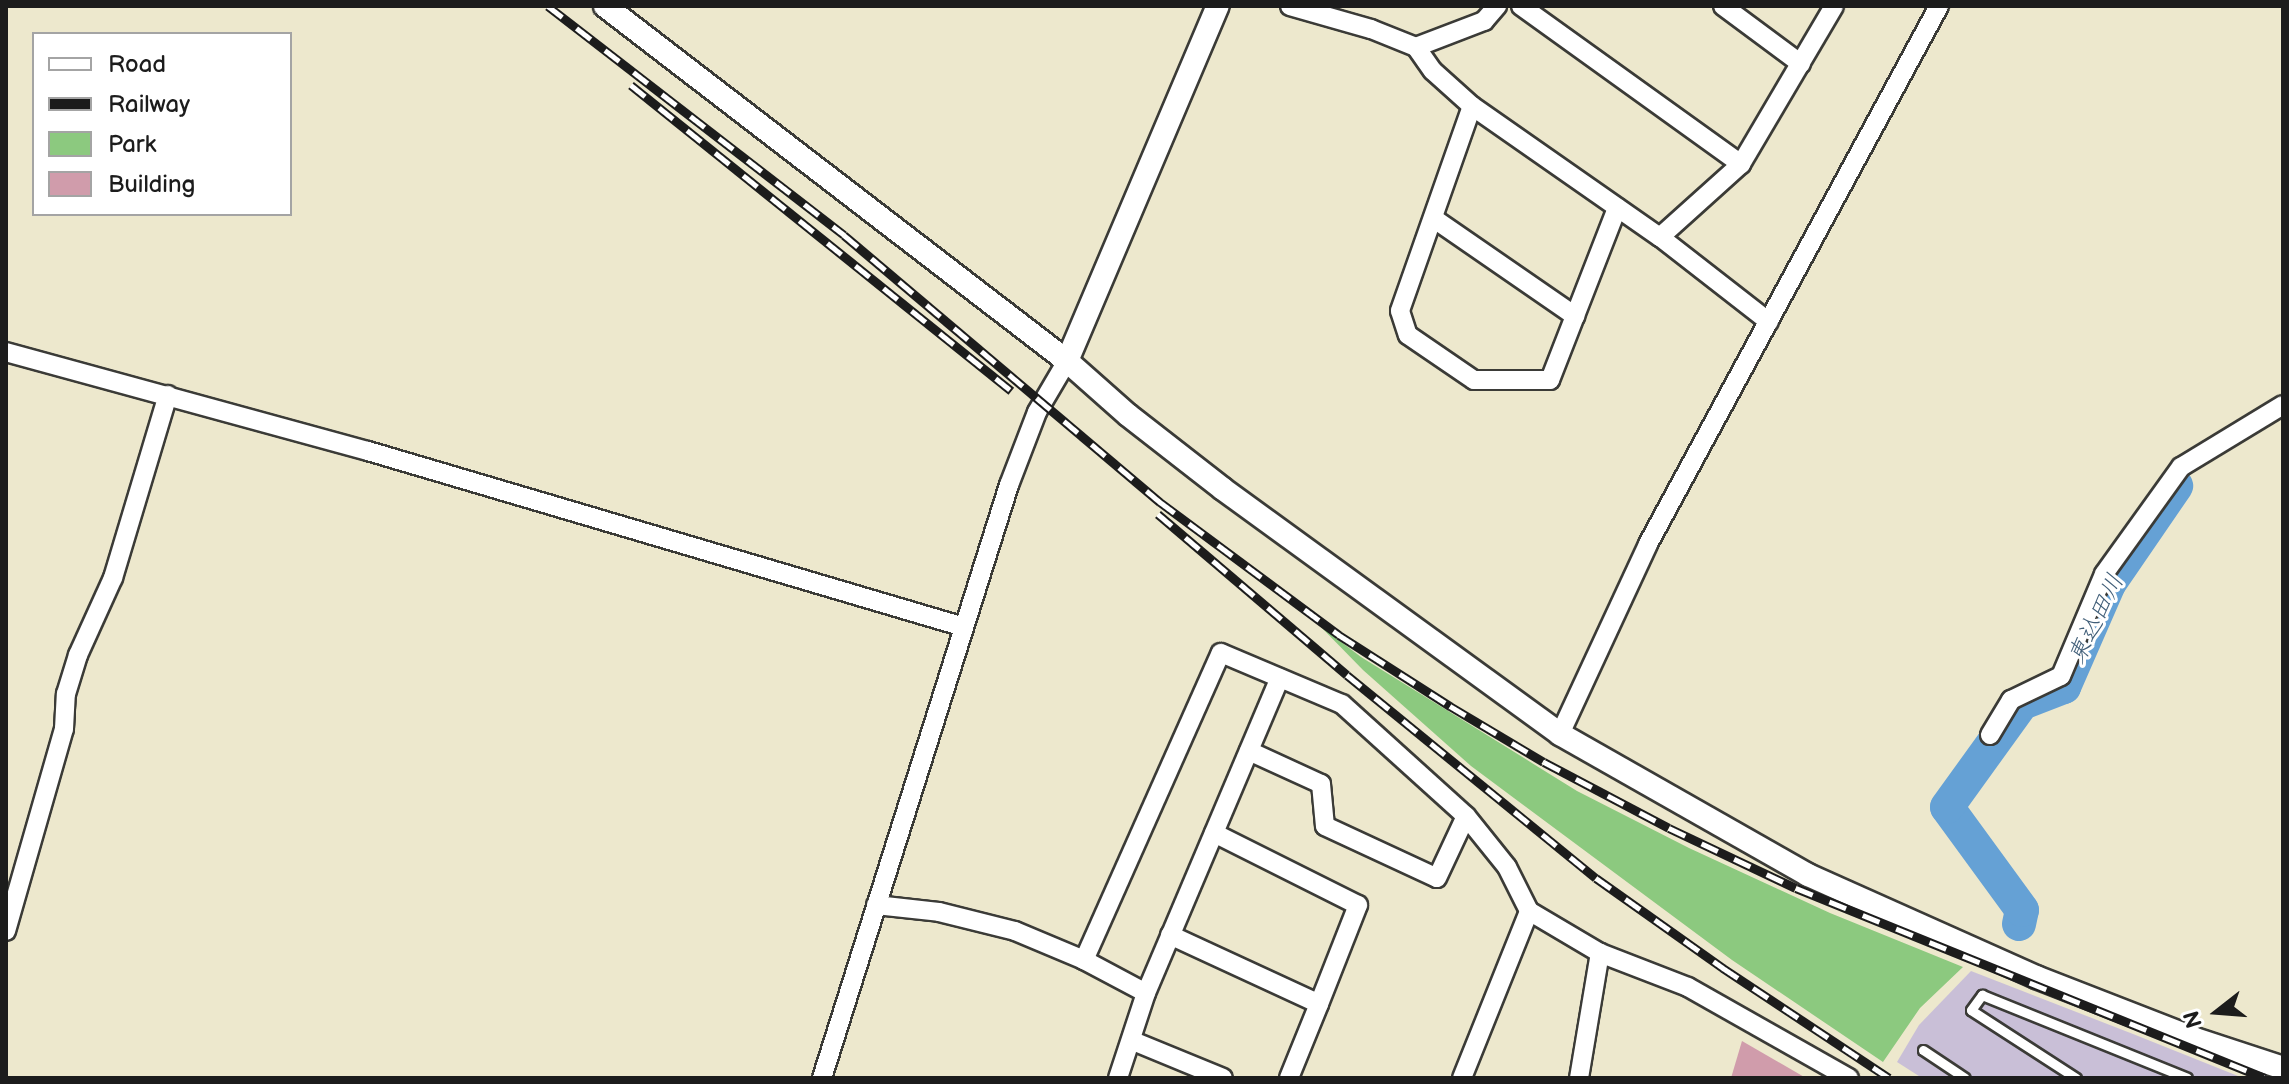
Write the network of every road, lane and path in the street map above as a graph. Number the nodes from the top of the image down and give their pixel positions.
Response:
1 (605, 6) edge
2 (1218, 6) edge
3 (1290, 6) edge
4 (1497, 6) edge
5 (1521, 6) edge
6 (1723, 6) edge
7 (1834, 6) edge
8 (1939, 6) edge
9 (1416, 47) junction
10 (1801, 64) junction
11 (1472, 106) junction
12 (1741, 164) junction
13 (1617, 208) junction
14 (1433, 218) junction
15 (1660, 237) junction
16 (1575, 316) junction
17 (1769, 322) junction
18 (6, 352) edge
19 (1067, 361) junction
20 (168, 395) junction
21 (2283, 405) edge
22 (964, 627) junction
23 (1280, 678) junction
24 (1560, 734) junction
25 (1990, 735) dead end
26 (1249, 751) junction
27 (1466, 816) junction
28 (1214, 833) junction
29 (876, 905) junction
30 (1529, 911) junction
31 (6, 931) edge
32 (1170, 935) junction
33 (1600, 953) junction
34 (1084, 960) junction
35 (1146, 993) junction
36 (1319, 1004) junction
37 (1133, 1041) junction
38 (1923, 1050) dead end
39 (2283, 1068) edge
40 (822, 1078) edge
41 (1118, 1078) edge
42 (1223, 1078) edge
43 (1289, 1078) edge
44 (1462, 1078) edge
45 (1579, 1078) edge
46 (1849, 1078) edge
47 (1965, 1078) edge
48 (2076, 1078) edge
49 (2187, 1078) edge

1 - 19 street
2 - 19 street
3 - 9 street
4 - 9 street
5 - 12 street
6 - 10 street
7 - 10 street
8 - 17 street
9 - 11 street
10 - 12 street
11 - 13 street
11 - 14 street
12 - 15 street
13 - 15 street
13 - 16 street
14 - 16 street
14 - 16 street
15 - 17 street
17 - 24 street
18 - 20 street
19 - 22 street
19 - 24 street
20 - 22 street
20 - 31 street
21 - 25 street
22 - 29 street
23 - 26 street
23 - 27 street
23 - 34 street
24 - 39 street
26 - 27 street
26 - 28 street
27 - 30 street
28 - 32 street
28 - 36 street
29 - 34 street
29 - 40 street
30 - 33 street
30 - 44 street
32 - 35 street
32 - 36 street
33 - 45 street
33 - 46 street
34 - 35 street
35 - 37 street
36 - 43 street
37 - 41 street
37 - 42 street
38 - 47 lane
48 - 49 lane

